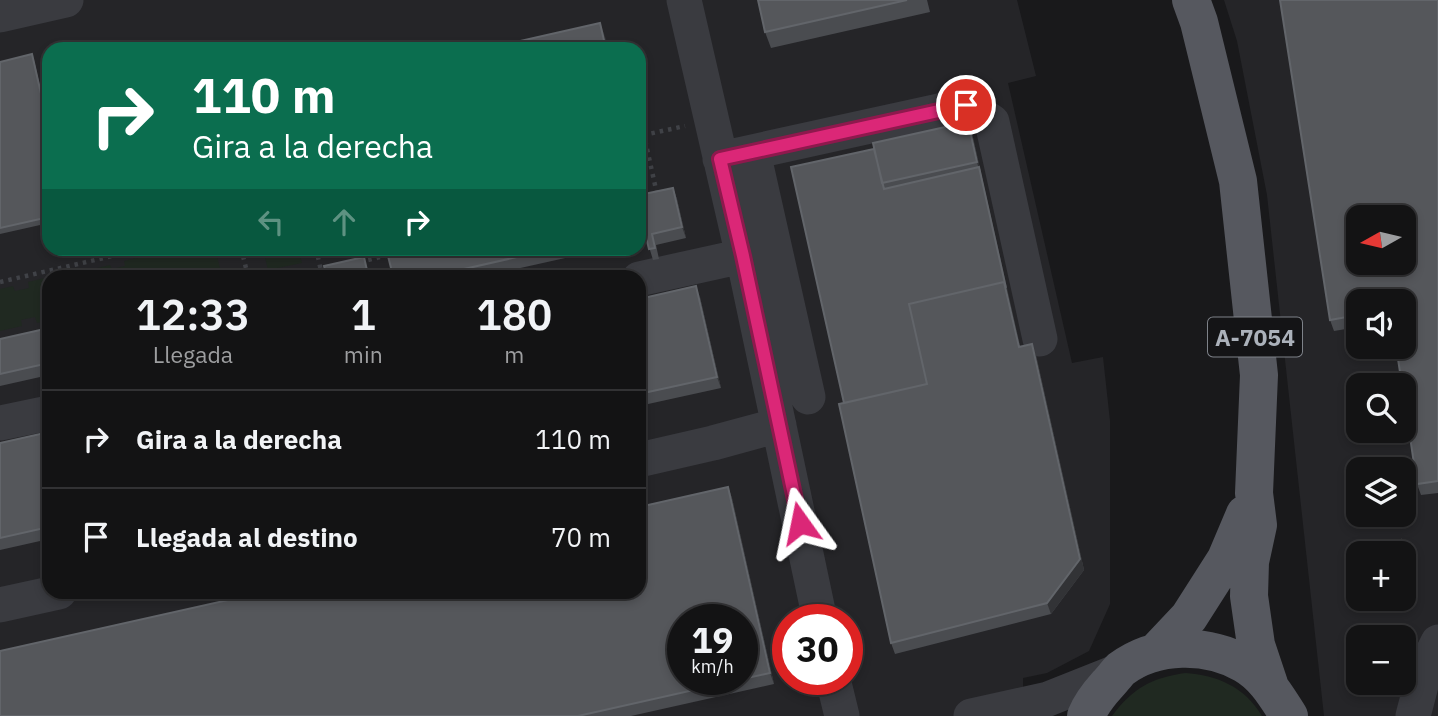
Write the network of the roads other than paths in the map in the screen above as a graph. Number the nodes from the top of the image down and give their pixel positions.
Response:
1 (66, 0) edge
2 (684, 0) edge
3 (1191, 0) edge
4 (0, 15) edge
5 (737, 156) junction
6 (743, 256) junction
7 (646, 277) edge
8 (1040, 339) dead end
9 (808, 397) dead end
10 (42, 414) edge
11 (0, 423) edge
12 (779, 425) junction
13 (646, 458) edge
14 (1254, 493) junction
15 (42, 596) edge
16 (818, 604) edge
17 (0, 605) edge
18 (1438, 642) edge
19 (1156, 652) junction
20 (1121, 670) junction
21 (1269, 684) junction
22 (837, 695) edge
23 (1424, 703) edge
24 (842, 716) edge
25 (971, 716) edge
26 (1086, 716) edge
27 (1289, 716) edge

1 - 4 street
2 - 5 street
3 - 14 main road, A-7054
5 - 6 street
5 - 8 street
5 - 9 street
6 - 7 street
6 - 12 street
10 - 11 street
12 - 13 street
12 - 16 street
14 - 19 main road, A-7054
14 - 21 main road, A-7054
15 - 17 street
18 - 23 street
19 - 20 main road, A-7054
19 - 21 main road, A-7054
20 - 25 street
20 - 26 main road, A-7054
21 - 27 main road, A-7054
22 - 24 street

